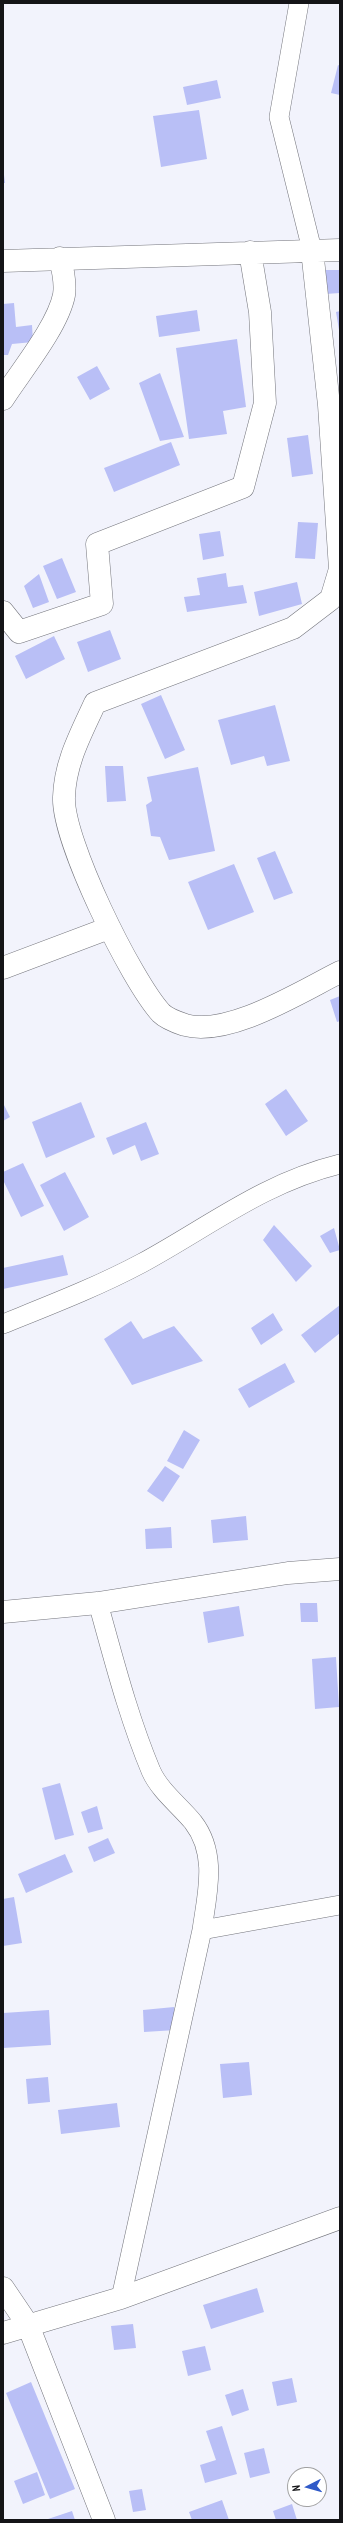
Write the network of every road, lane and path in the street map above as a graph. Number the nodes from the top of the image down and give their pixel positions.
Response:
1 (299, 3) edge
2 (312, 250) junction
3 (340, 250) edge
4 (250, 252) junction
5 (60, 258) junction
6 (3, 261) edge
7 (3, 399) edge
8 (3, 612) edge
9 (109, 928) junction
10 (3, 968) edge
11 (340, 972) edge
12 (340, 1164) edge
13 (3, 1324) edge
14 (340, 1569) edge
15 (98, 1604) junction
16 (3, 1612) edge
17 (340, 1905) edge
18 (202, 1930) junction
19 (340, 2218) edge
20 (3, 2288) edge
21 (121, 2298) junction
22 (28, 2325) junction
23 (3, 2333) edge
24 (104, 2520) edge

1 - 2 lane
2 - 3 street
2 - 4 street
2 - 9 street
4 - 5 street
4 - 8 street
5 - 6 street
5 - 7 street
9 - 10 street
9 - 11 street
12 - 13 lane
14 - 15 street
15 - 16 street
15 - 18 lane
17 - 18 lane
18 - 21 lane
19 - 21 street
20 - 22 street
21 - 22 street
22 - 23 street
22 - 24 street

